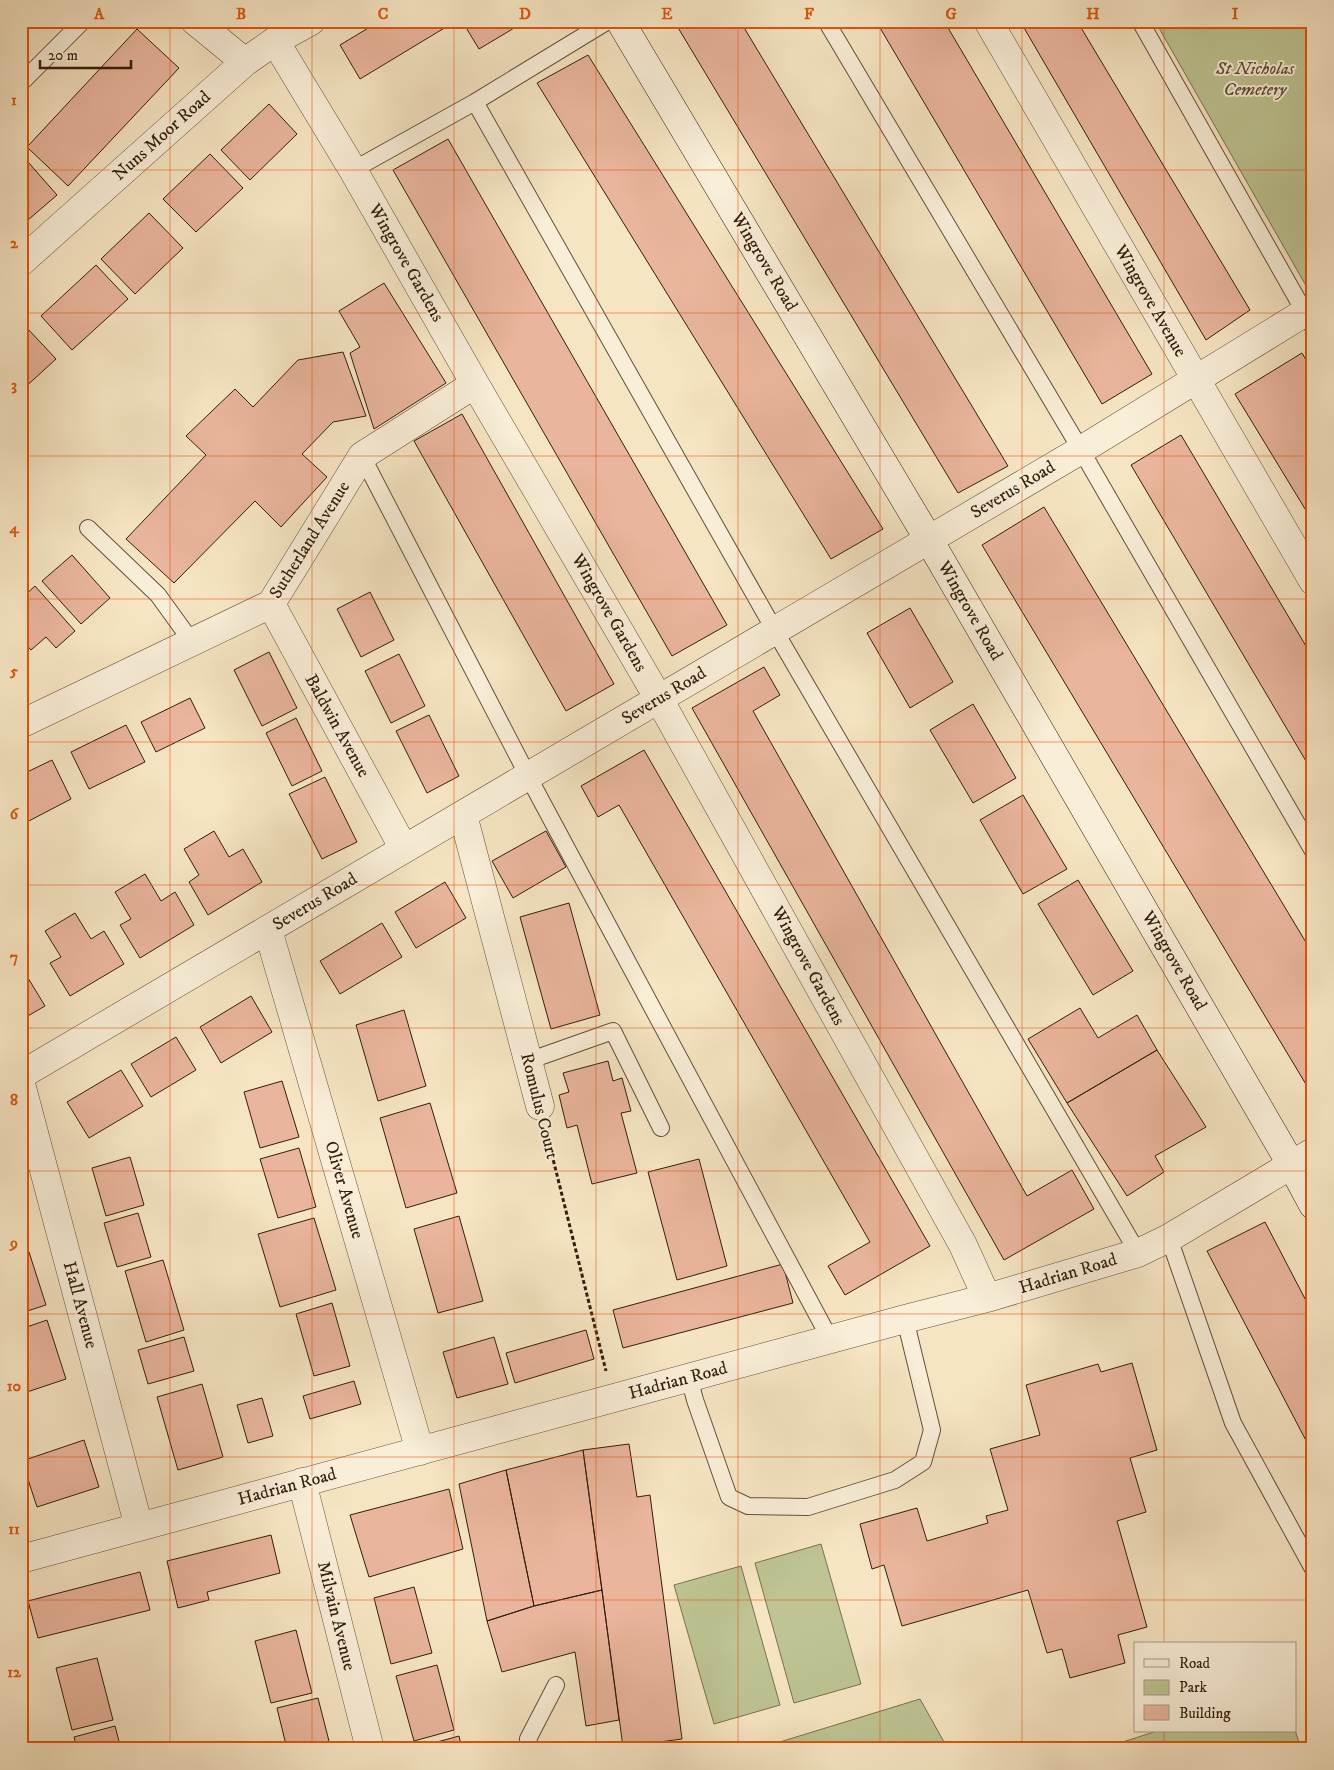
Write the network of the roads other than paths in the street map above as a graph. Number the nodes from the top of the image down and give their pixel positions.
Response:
1 (83, 21) edge
2 (195, 21) edge
3 (310, 21) edge
4 (608, 21) edge
5 (620, 21) edge
6 (826, 21) edge
7 (988, 21) edge
8 (1140, 21) edge
9 (275, 41) junction
10 (245, 62) junction
11 (21, 82) edge
12 (475, 102) junction
13 (353, 170) junction
14 (21, 262) edge
15 (1309, 320) edge
16 (1196, 380) junction
17 (475, 384) junction
18 (1081, 450) junction
19 (362, 456) junction
20 (88, 528) dead end
21 (929, 540) junction
22 (1313, 581) edge
23 (271, 604) junction
24 (775, 631) junction
25 (192, 642) junction
26 (659, 699) junction
27 (21, 724) edge
28 (528, 776) junction
29 (463, 815) junction
30 (404, 849) junction
31 (1313, 851) edge
32 (268, 930) junction
33 (528, 1061) junction
34 (21, 1075) edge
35 (21, 1084) edge
36 (540, 1106) road end
37 (661, 1128) dead end
38 (1302, 1158) edge
39 (1313, 1205) edge
40 (1169, 1238) junction
41 (1138, 1253) junction
42 (987, 1298) junction
43 (905, 1318) junction
44 (830, 1339) junction
45 (689, 1377) junction
46 (420, 1450) junction
47 (302, 1482) junction
48 (139, 1527) junction
49 (21, 1559) edge
50 (1313, 1569) edge
51 (556, 1685) dead end
52 (370, 1749) edge
53 (531, 1749) edge

1 - 11 lane
2 - 10 street
3 - 9 street, Nuns Moor Road
4 - 12 lane
5 - 21 street, Wingrove Road
6 - 18 lane
7 - 16 street, Wingrove Avenue
8 - 15 lane
9 - 10 street, Nuns Moor Road
9 - 13 street, Wingrove Gardens
10 - 14 street, Nuns Moor Road
12 - 13 lane
12 - 24 lane
13 - 17 street, Wingrove Gardens
15 - 16 street, Severus Road
16 - 18 street, Severus Road
16 - 22 street, Wingrove Avenue
17 - 19 street, Sutherland Avenue
17 - 26 street, Wingrove Gardens
18 - 21 street, Severus Road
18 - 31 lane
19 - 23 street, Sutherland Avenue
19 - 28 lane
20 - 25 lane
21 - 24 street, Severus Road
21 - 38 street, Wingrove Road
23 - 25 street, Sutherland Avenue
23 - 30 street, Baldwin Avenue
24 - 26 street, Severus Road
24 - 41 lane
25 - 27 street, Sutherland Avenue
26 - 28 street, Severus Road
26 - 42 street, Wingrove Gardens
28 - 29 street, Severus Road
28 - 44 lane
29 - 30 street, Severus Road
29 - 33 street, Romulus Court
30 - 32 street, Severus Road
32 - 34 street, Severus Road
32 - 46 street, Oliver Avenue
33 - 36 street, Romulus Court
33 - 37 lane
35 - 48 street, Hall Avenue
38 - 39 street, Wingrove Road
38 - 40 street, Hadrian Road
40 - 41 street, Hadrian Road
40 - 50 lane
41 - 42 street, Hadrian Road
42 - 43 street, Hadrian Road
43 - 44 street, Hadrian Road
43 - 45 lane
44 - 45 street, Hadrian Road
45 - 46 street, Hadrian Road
46 - 47 street, Hadrian Road
47 - 48 street, Hadrian Road
47 - 52 street, Milvain Avenue
48 - 49 street, Hadrian Road
51 - 53 lane

